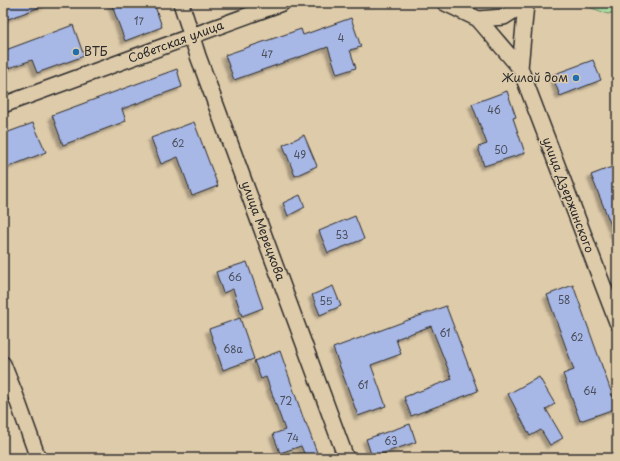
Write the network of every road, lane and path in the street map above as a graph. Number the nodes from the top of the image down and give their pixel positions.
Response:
1 (181, 3) edge
2 (282, 3) edge
3 (445, 3) edge
4 (526, 3) edge
5 (478, 19) junction
6 (192, 36) junction
7 (520, 68) junction
8 (3, 105) edge
9 (617, 322) edge
10 (3, 364) edge
11 (38, 458) edge
12 (346, 458) edge

1 - 6 street, улица Мерецкова
2 - 6 street, Советская улица
3 - 5 street
4 - 5 street
4 - 7 street, улица Дзержинского
5 - 7 street, улица Дзержинского
6 - 8 street, Советская улица
6 - 12 street, улица Мерецкова
7 - 9 street, улица Дзержинского
10 - 11 street

